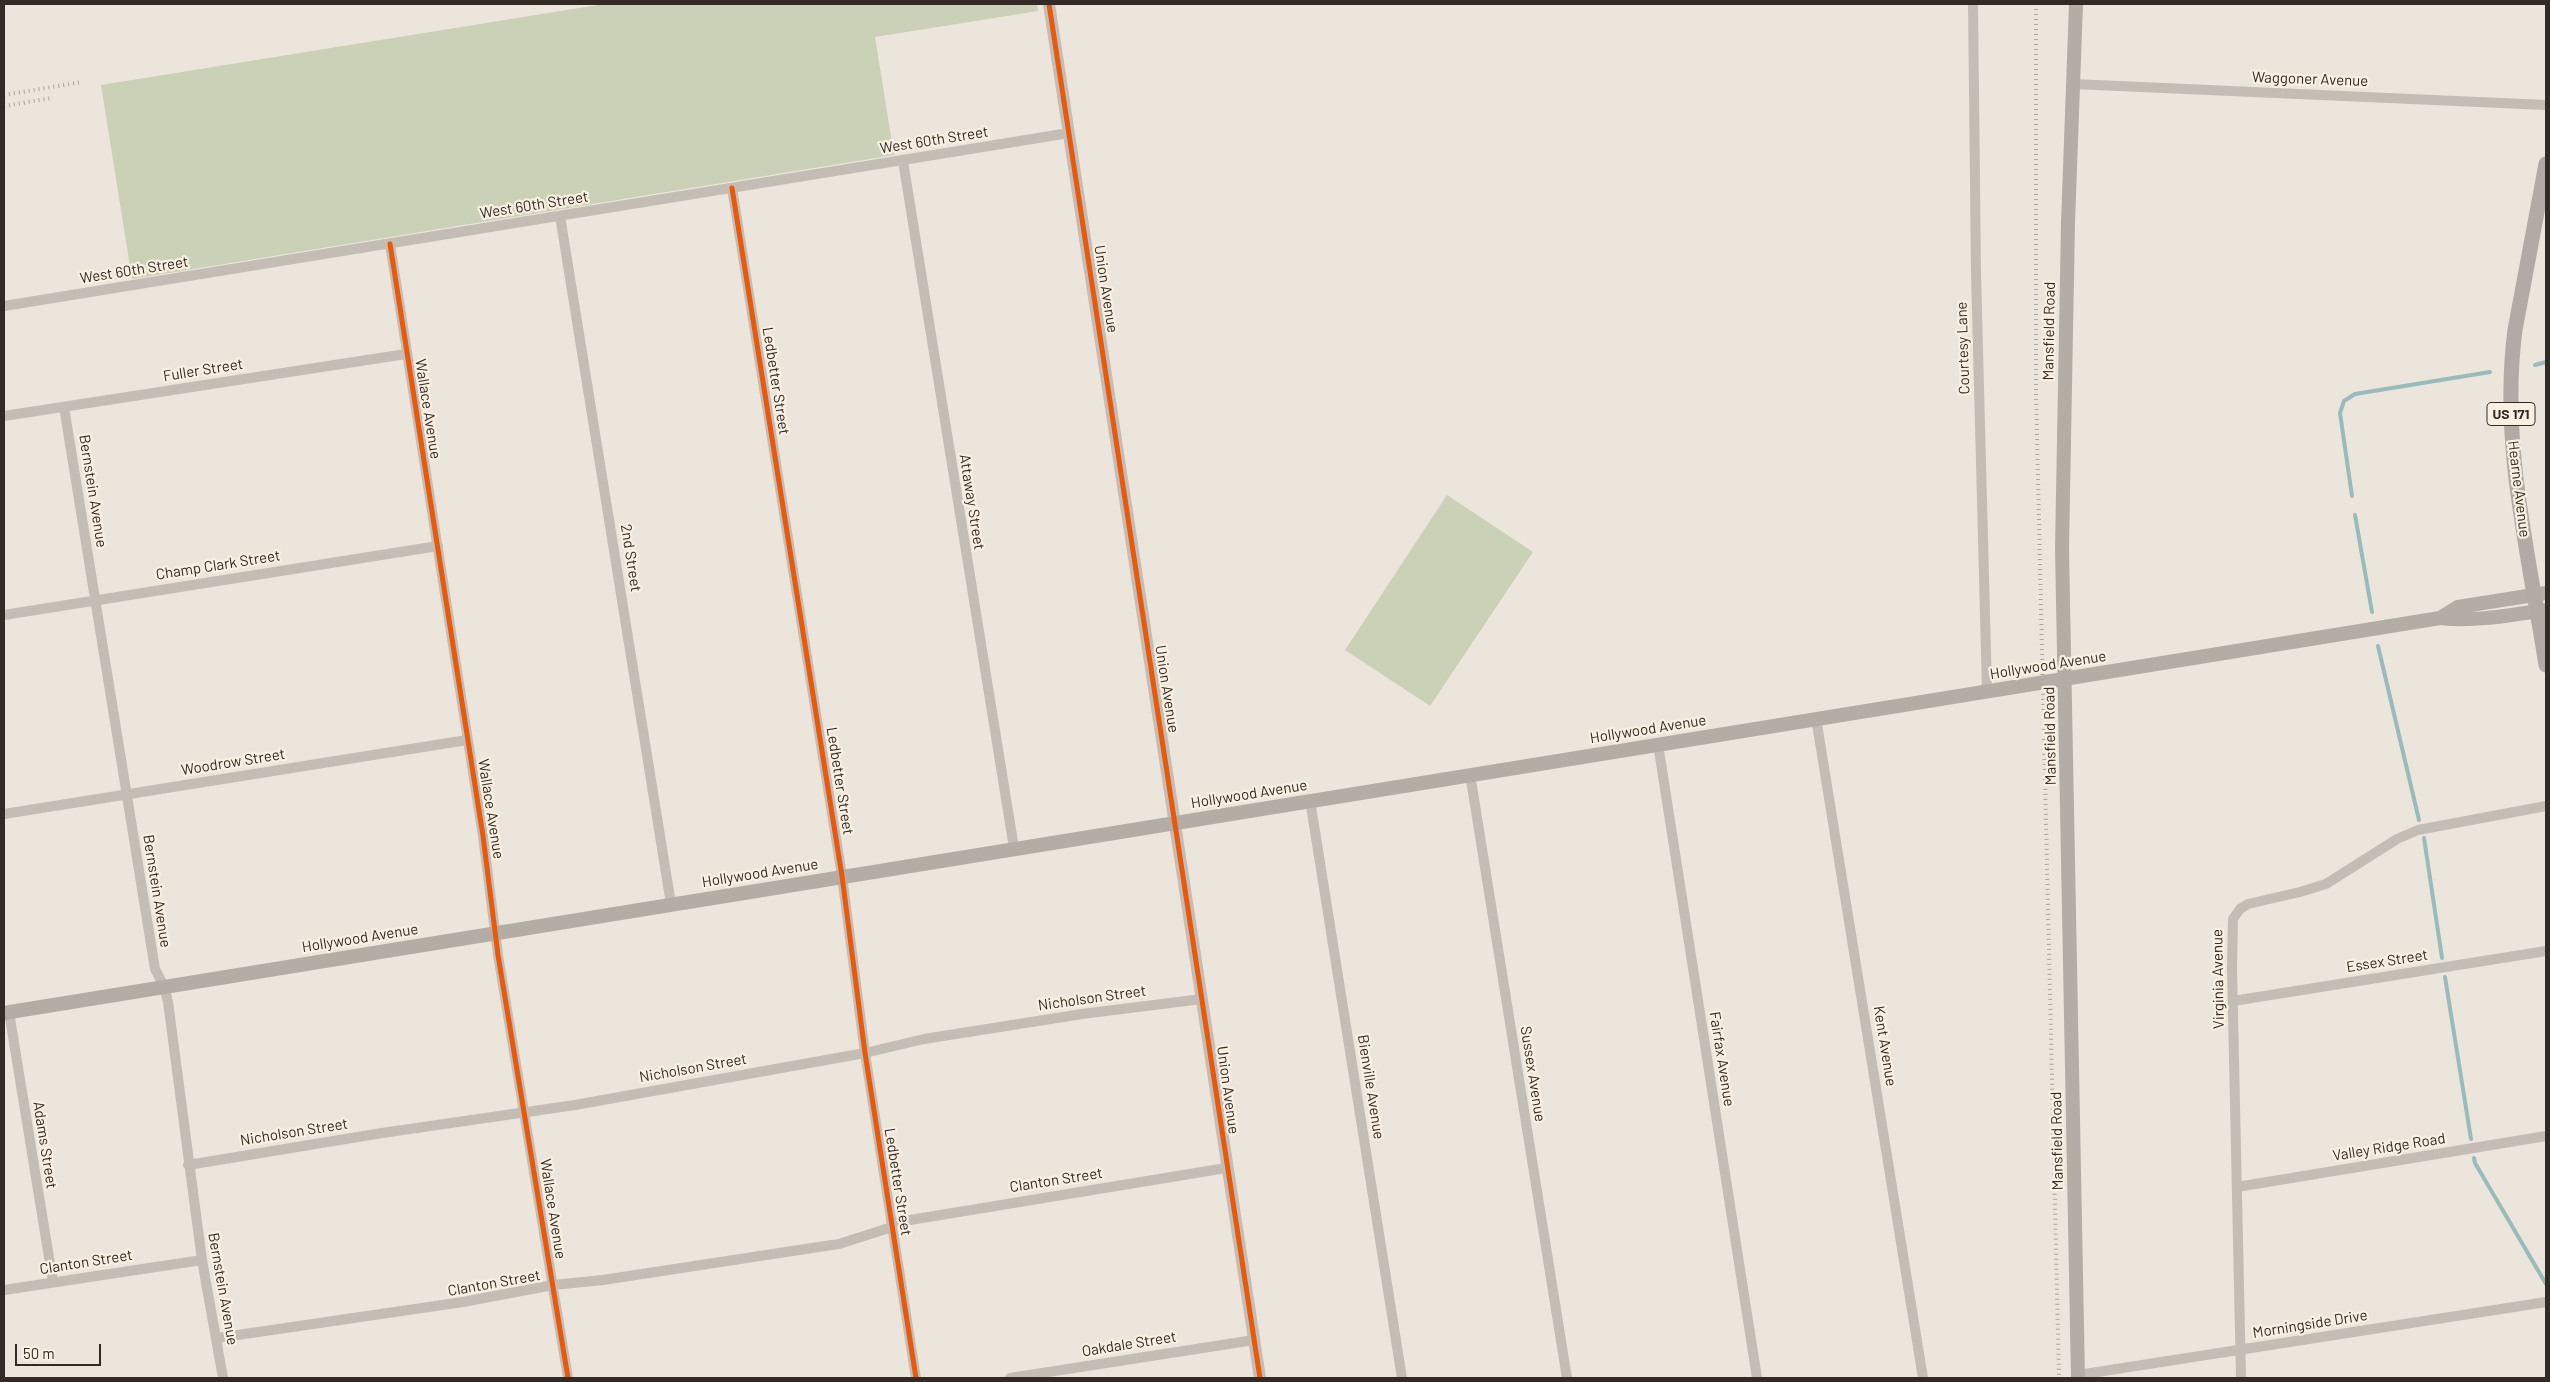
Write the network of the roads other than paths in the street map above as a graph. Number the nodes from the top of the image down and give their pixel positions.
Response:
1 (1049, 4) edge
2 (1972, 4) edge
3 (2076, 4) edge
4 (2073, 84) junction
5 (2546, 105) edge
6 (1069, 133) junction
7 (903, 161) junction
8 (2546, 164) edge
9 (732, 188) junction
10 (560, 216) junction
11 (390, 244) junction
12 (4, 306) edge
13 (406, 354) junction
14 (64, 407) junction
15 (4, 416) edge
16 (438, 546) junction
17 (2541, 594) edge
18 (95, 600) junction
19 (2542, 610) edge
20 (4, 615) edge
21 (2440, 618) junction
22 (2546, 665) edge
23 (2065, 678) junction
24 (1987, 691) junction
25 (1816, 718) junction
26 (467, 740) junction
27 (1658, 744) junction
28 (1470, 774) junction
29 (127, 794) junction
30 (1310, 800) junction
31 (2546, 806) edge
32 (4, 814) edge
33 (1176, 822) junction
34 (1014, 848) junction
35 (842, 876) junction
36 (671, 904) junction
37 (496, 932) junction
38 (2546, 951) edge
39 (164, 986) junction
40 (1202, 999) junction
41 (2233, 1001) junction
42 (6, 1013) edge
43 (865, 1053) junction
44 (524, 1111) junction
45 (2546, 1136) edge
46 (188, 1165) junction
47 (1226, 1168) junction
48 (2237, 1186) junction
49 (892, 1225) junction
50 (202, 1260) junction
51 (53, 1282) junction
52 (552, 1285) junction
53 (4, 1290) edge
54 (2546, 1302) edge
55 (217, 1338) junction
56 (1254, 1340) junction
57 (2241, 1350) junction
58 (2078, 1377) edge
59 (223, 1378) edge
60 (568, 1378) edge
61 (916, 1378) edge
62 (1010, 1378) edge
63 (1260, 1378) edge
64 (1402, 1378) edge
65 (1566, 1378) edge
66 (1757, 1378) edge
67 (1922, 1378) edge
68 (2241, 1378) edge

1 - 6 street, Union Avenue
2 - 24 street, Courtesy Lane
3 - 4 main road, Mansfield Road
4 - 5 street, Waggoner Avenue
4 - 23 main road, Mansfield Road
6 - 7 street, West 60th Street
6 - 33 street, Union Avenue
7 - 9 street, West 60th Street
7 - 34 street, Attaway Street
8 - 17 main road, Hearne Avenue / US 171
9 - 10 street, West 60th Street
9 - 35 street, Ledbetter Street
10 - 11 street, West 60th Street
10 - 36 street, 2nd Street
11 - 12 street, West 60th Street
11 - 13 street, Wallace Avenue
13 - 14 street, Fuller Street
13 - 16 street, Wallace Avenue
14 - 15 street, Fuller Street
14 - 18 street, Bernstein Avenue
16 - 18 street, Champ Clark Street
16 - 26 street, Wallace Avenue
17 - 19 main road, Hearne Avenue / US 171
17 - 21 main road, Hollywood Avenue
18 - 20 street, Champ Clark Street
18 - 29 street, Bernstein Avenue
19 - 21 main road, Hollywood Avenue
19 - 22 main road, Hearne Avenue / US 171
21 - 23 main road, Hollywood Avenue
23 - 24 main road, Hollywood Avenue
23 - 58 main road, Mansfield Road
24 - 25 main road, Hollywood Avenue
25 - 27 main road, Hollywood Avenue
25 - 67 street, Kent Avenue
26 - 29 street, Woodrow Street
26 - 37 street, Wallace Avenue
27 - 28 main road, Hollywood Avenue
27 - 66 street, Fairfax Avenue
28 - 30 main road, Hollywood Avenue
28 - 65 street, Sussex Avenue
29 - 32 street, Woodrow Street
29 - 39 street, Bernstein Avenue
30 - 33 main road, Hollywood Avenue
30 - 64 street, Bienville Avenue
31 - 41 street, Virginia Avenue
33 - 34 main road, Hollywood Avenue
33 - 40 street, Union Avenue
34 - 35 main road, Hollywood Avenue
35 - 36 main road, Hollywood Avenue
35 - 43 street, Ledbetter Street
36 - 37 main road, Hollywood Avenue
37 - 39 main road, Hollywood Avenue
37 - 44 street, Wallace Avenue
38 - 41 street, Essex Street
39 - 42 main road, Hollywood Avenue
39 - 46 street, Bernstein Avenue
40 - 43 street, Nicholson Street
40 - 47 street, Union Avenue
41 - 48 street, Virginia Avenue
42 - 51 street, Adams Street
43 - 44 street, Nicholson Street
43 - 49 street, Ledbetter Street
44 - 46 street, Nicholson Street
44 - 52 street, Wallace Avenue
45 - 48 street, Valley Ridge Road
46 - 50 street, Bernstein Avenue
47 - 49 street, Clanton Street
47 - 56 street, Union Avenue
48 - 57 street, Virginia Avenue
49 - 52 street, Clanton Street
49 - 61 street, Ledbetter Street
50 - 51 street, Clanton Street
50 - 55 street, Bernstein Avenue
51 - 53 street, Clanton Street
52 - 55 street, Clanton Street
52 - 60 street, Wallace Avenue
54 - 57 street, Morningside Drive
55 - 59 street, Bernstein Avenue
56 - 62 street, Oakdale Street
56 - 63 street, Union Avenue
57 - 58 street, Morningside Drive
57 - 68 street, Virginia Avenue

